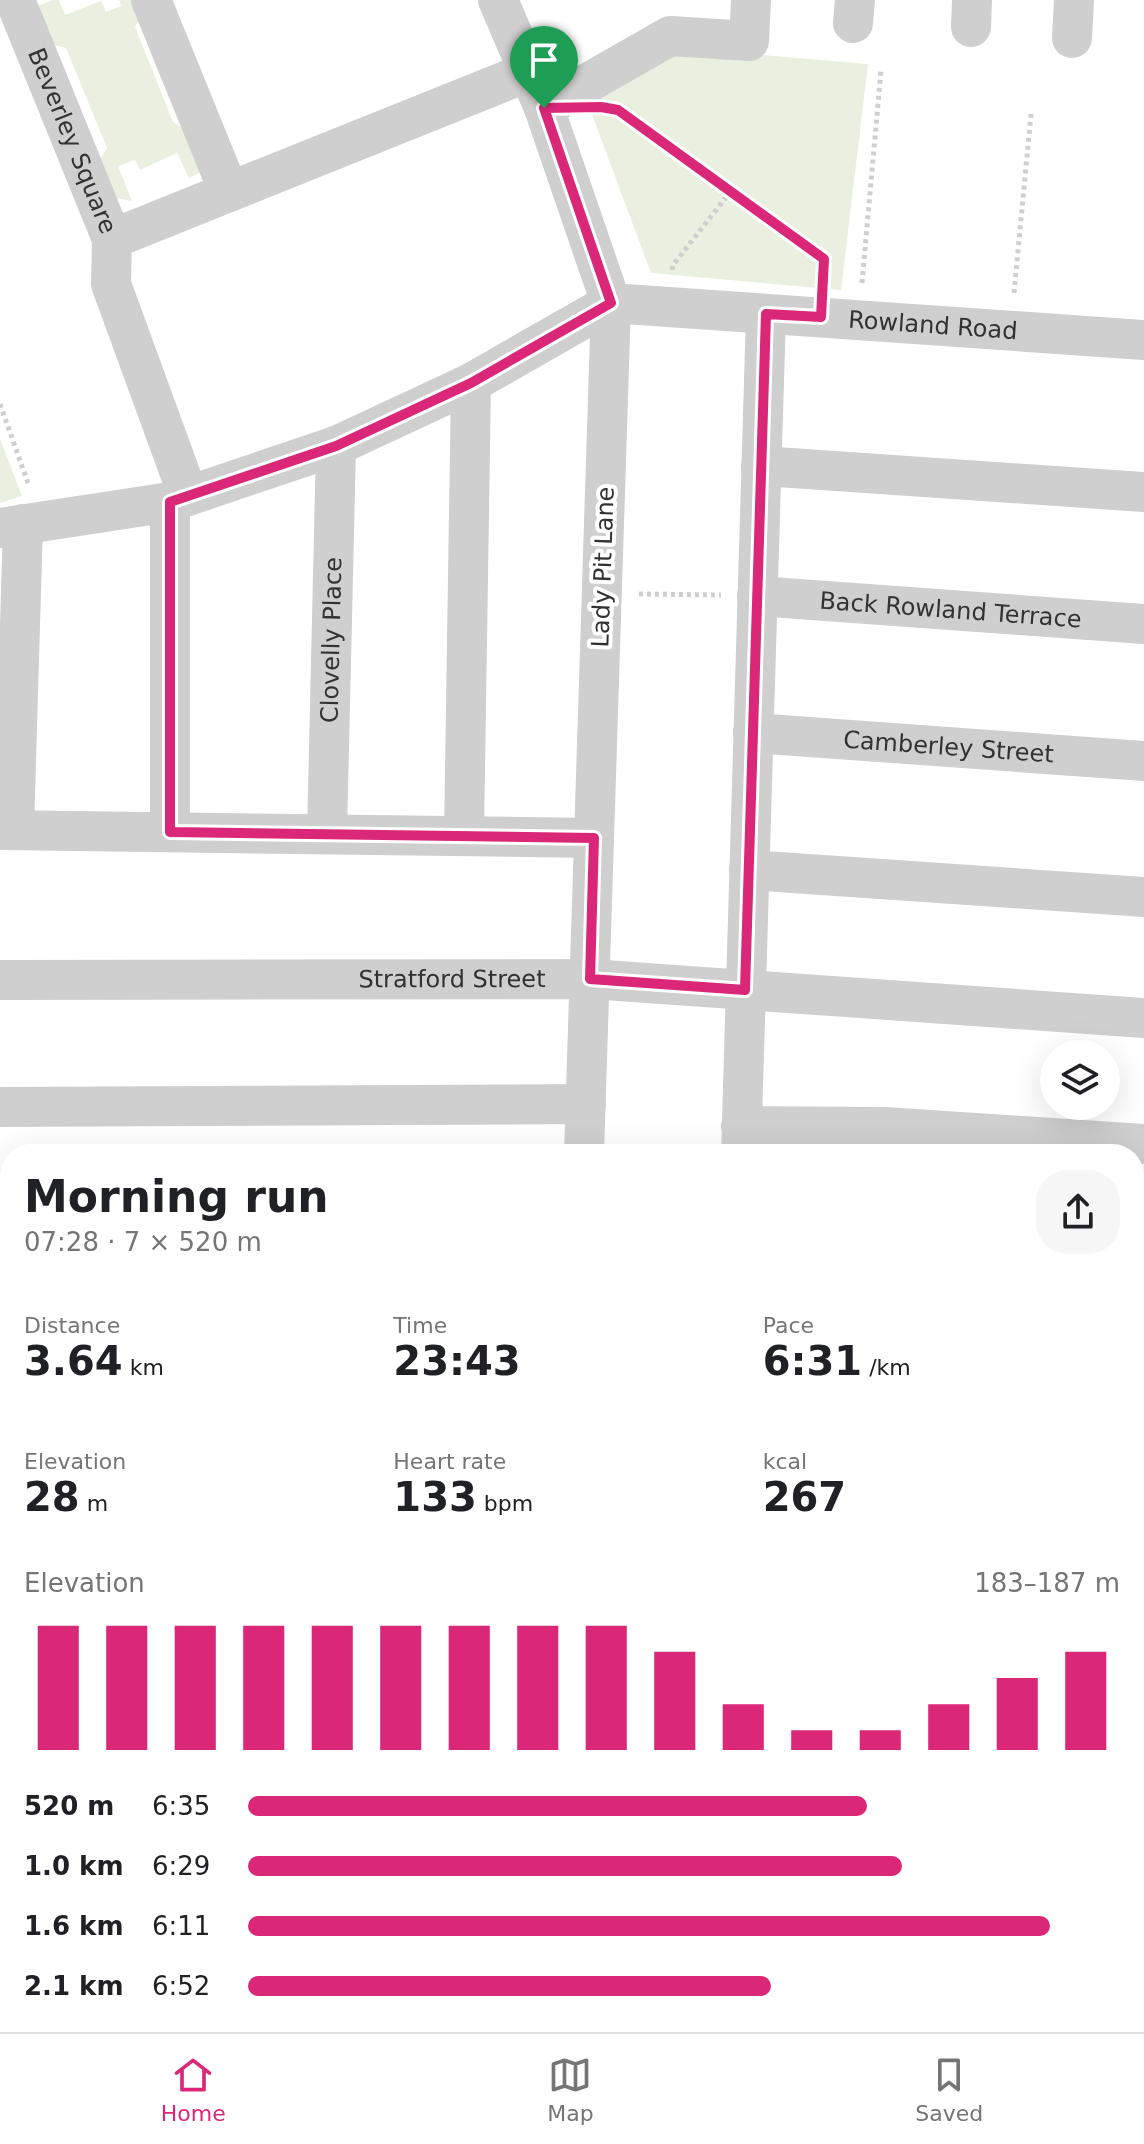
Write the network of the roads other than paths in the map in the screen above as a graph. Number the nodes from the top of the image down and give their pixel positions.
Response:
1 (15, 0) edge
2 (151, 0) edge
3 (498, 0) edge
4 (751, 0) edge
5 (528, 72) junction
6 (544, 108) junction
7 (229, 192) junction
8 (112, 239) junction
9 (611, 303) junction
10 (766, 314) junction
11 (1144, 340) edge
12 (471, 383) junction
13 (336, 446) junction
14 (761, 466) junction
15 (1144, 492) edge
16 (179, 498) junction
17 (22, 524) edge
18 (757, 596) junction
19 (1144, 624) edge
20 (753, 733) junction
21 (1144, 761) edge
22 (7, 830) edge
23 (170, 832) junction
24 (327, 834) junction
25 (464, 836) junction
26 (594, 838) junction
27 (749, 870) junction
28 (1144, 897) edge
29 (590, 979) junction
30 (0, 980) edge
31 (745, 990) junction
32 (1144, 1018) edge
33 (586, 1104) junction
34 (0, 1107) edge
35 (741, 1140) edge
36 (885, 1141) edge
37 (584, 1144) edge
38 (1144, 1144) edge

1 - 8 street, Beverley Square
2 - 7 street
3 - 5 street, Lady Pit Lane
4 - 6 street
5 - 6 street, Lady Pit Lane
5 - 7 street, Beverley Square
6 - 9 street, Lady Pit Lane
7 - 8 street, Beverley Square
8 - 16 street
9 - 10 street, Rowland Road
9 - 12 street
9 - 26 street, Lady Pit Lane
10 - 11 street, Rowland Road
10 - 14 street
12 - 13 street
12 - 25 street
13 - 16 street
13 - 24 street, Clovelly Place
14 - 15 street
14 - 18 street
16 - 17 street
16 - 23 street
17 - 22 street
18 - 19 street, Back Rowland Terrace
18 - 20 street
20 - 21 street, Camberley Street
20 - 27 street
22 - 23 street
23 - 24 street
24 - 25 street
25 - 26 street
26 - 29 street, Lady Pit Lane
27 - 28 street
27 - 31 street
29 - 30 street, Stratford Street
29 - 31 street, Stratford Street
29 - 33 street, Lady Pit Lane
31 - 32 street, Stratford Street
31 - 35 street
33 - 34 street
33 - 37 street, Lady Pit Lane
35 - 36 street
36 - 38 street

